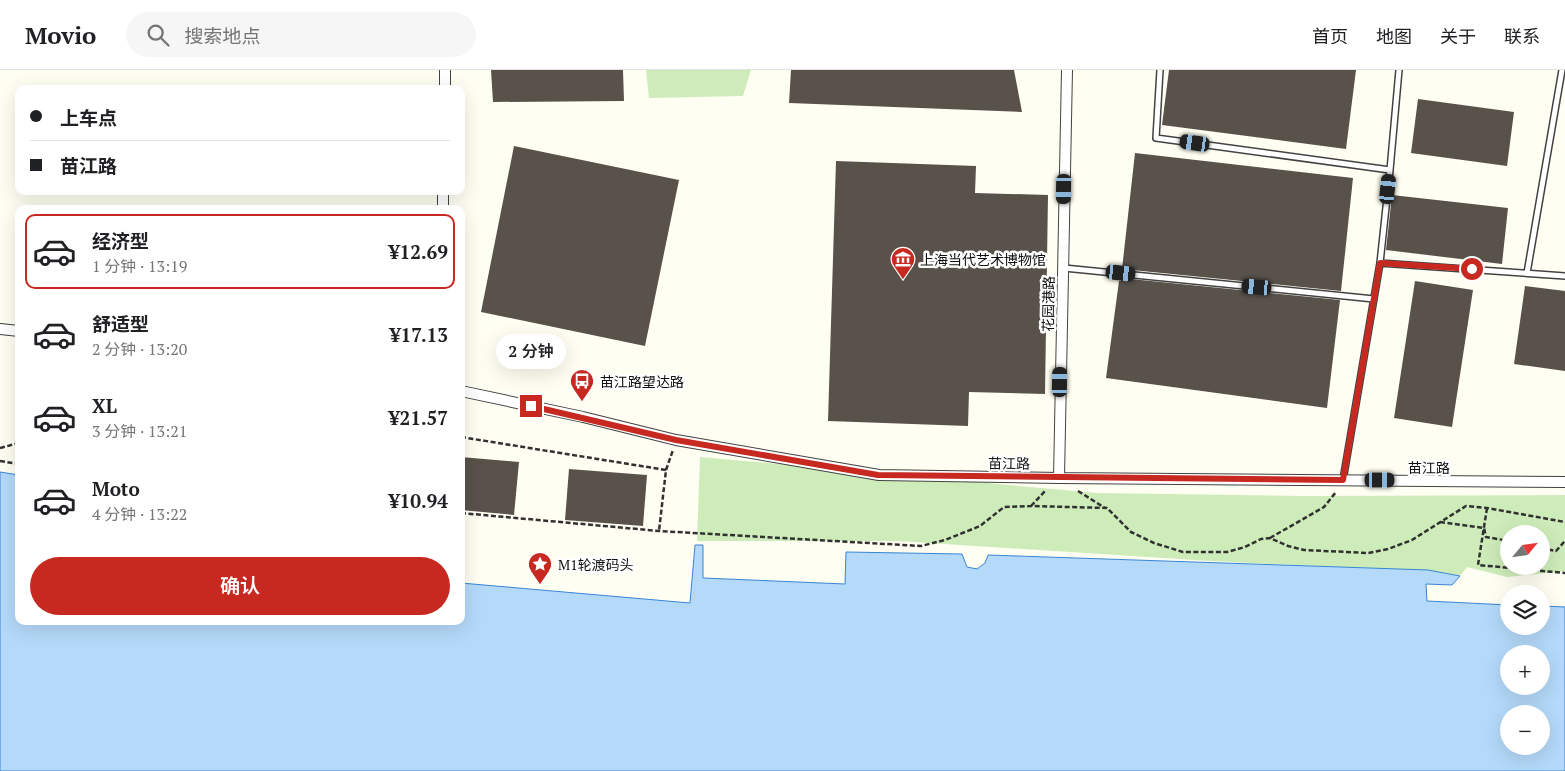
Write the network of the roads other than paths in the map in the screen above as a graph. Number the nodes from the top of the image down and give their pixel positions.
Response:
1 (446, 70) edge
2 (1067, 70) edge
3 (1160, 70) edge
4 (1400, 70) edge
5 (1562, 70) edge
6 (445, 85) edge
7 (1390, 170) junction
8 (1380, 263) junction
9 (1063, 268) junction
10 (1527, 273) junction
11 (1565, 276) edge
12 (1374, 298) junction
13 (0, 329) edge
14 (15, 331) edge
15 (465, 392) edge
16 (1058, 478) junction
17 (1343, 480) junction
18 (1565, 482) edge

1 - 6 street
2 - 9 street, 花园港路
3 - 7 lane
4 - 7 lane
5 - 10 lane
7 - 8 lane
8 - 10 lane
8 - 12 lane
9 - 12 lane
9 - 16 street, 花园港路
10 - 11 lane
12 - 17 lane
13 - 14 street
15 - 16 street, 苗江路
16 - 17 street, 苗江路
17 - 18 street, 苗江路

